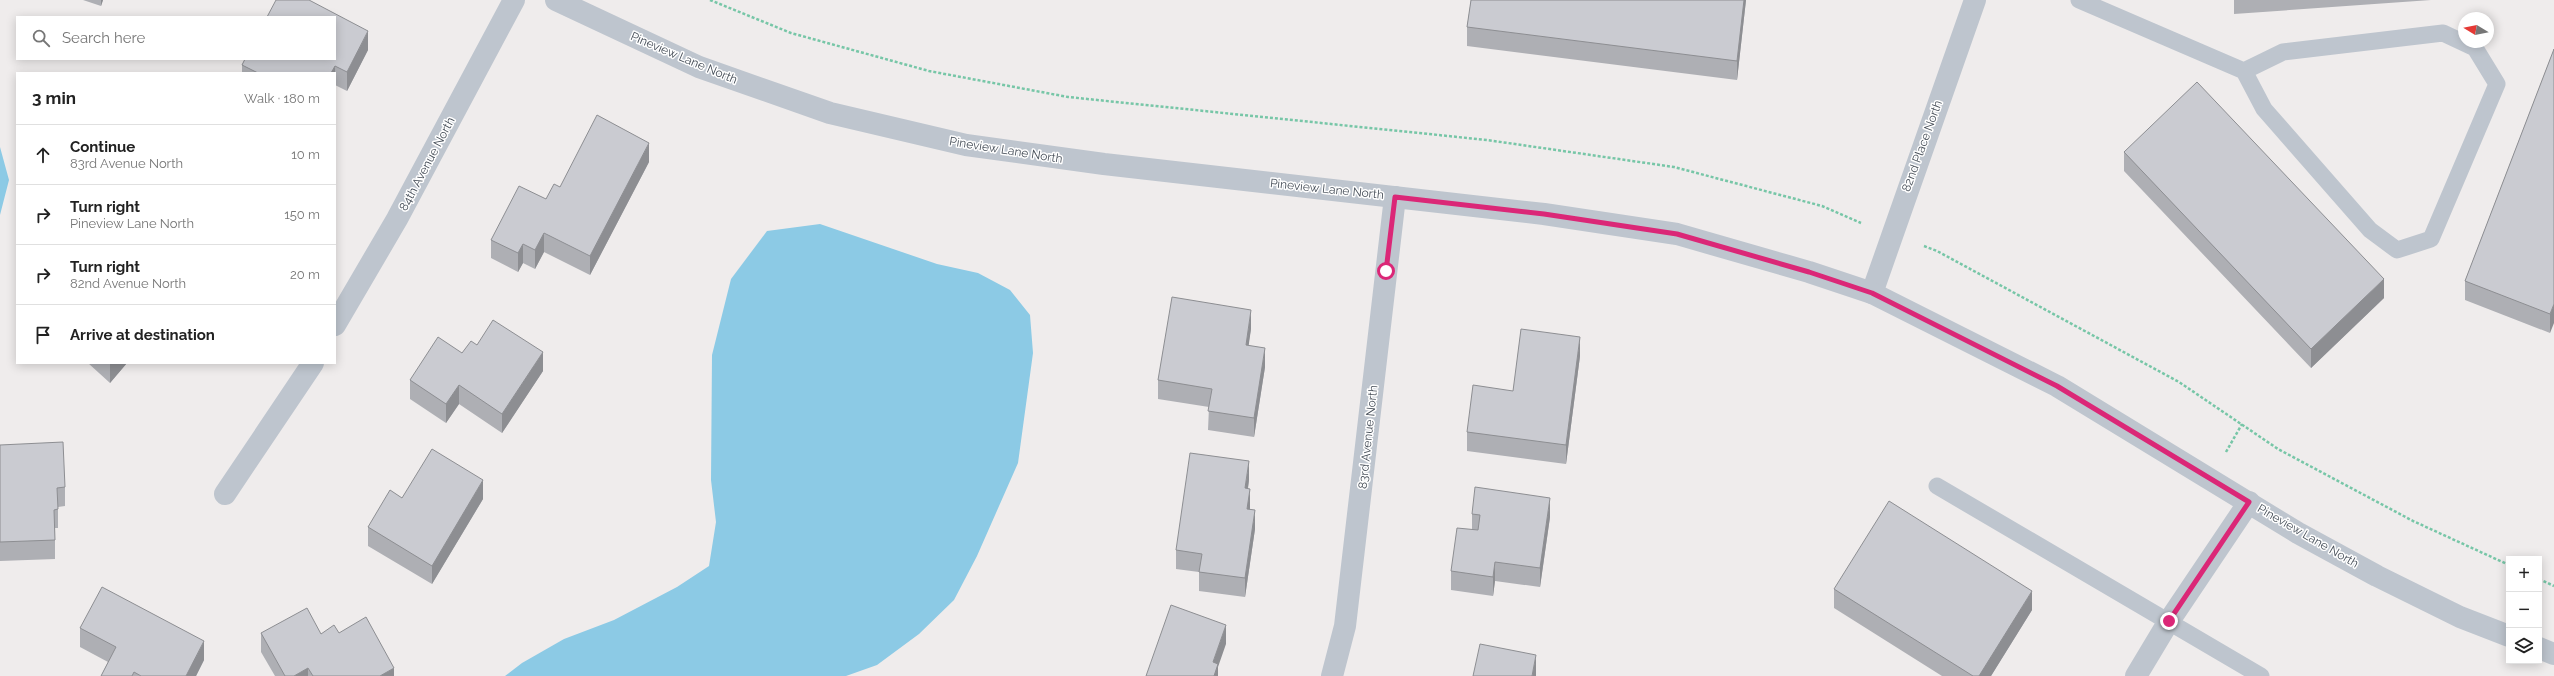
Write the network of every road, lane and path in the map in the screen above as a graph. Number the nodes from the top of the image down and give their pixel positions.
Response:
1 (514, 0) edge
2 (556, 0) edge
3 (1975, 0) edge
4 (2079, 0) edge
5 (2244, 71) junction
6 (1395, 197) junction
7 (1872, 293) junction
8 (336, 323) edge
9 (312, 364) edge
10 (1937, 486) dead end
11 (225, 494) dead end
12 (2249, 502) junction
13 (2542, 580) edge
14 (2554, 586) edge
15 (2169, 621) junction
16 (2506, 635) edge
17 (2542, 649) edge
18 (2554, 654) edge
19 (1332, 676) edge
20 (2136, 676) edge
21 (2261, 676) edge

1 - 8 street, 84th Avenue North
2 - 6 street, Pineview Lane North
3 - 7 street, 82nd Place North
4 - 5 lane
5 - 5 lane
6 - 7 street, Pineview Lane North
6 - 19 street, 83rd Avenue North
7 - 12 street, Pineview Lane North
9 - 11 street
10 - 15 lane
12 - 15 street
12 - 16 street, Pineview Lane North
13 - 14 path
15 - 20 street
15 - 21 lane
17 - 18 street

